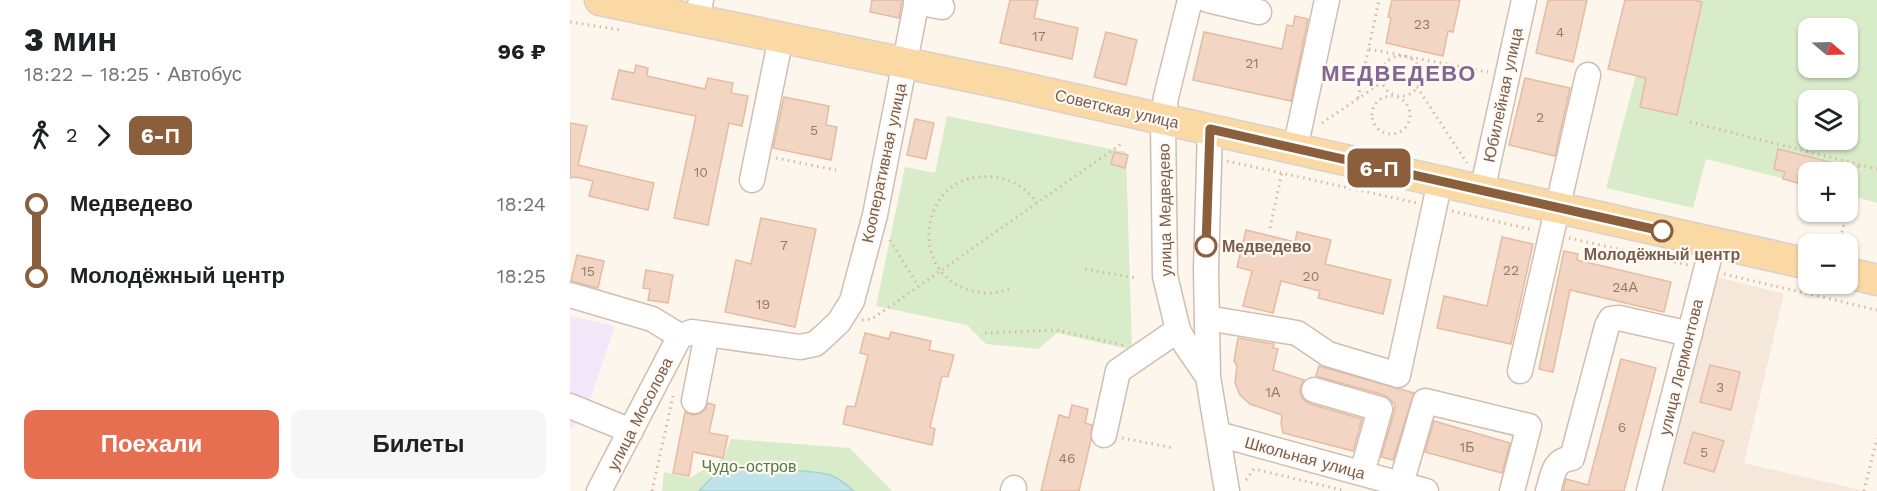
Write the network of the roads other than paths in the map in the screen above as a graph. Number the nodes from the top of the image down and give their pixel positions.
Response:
1 (600, 0) edge
2 (1190, 0) edge
3 (1208, 0) edge
4 (1327, 0) edge
5 (1524, 0) edge
6 (917, 1) edge
7 (942, 7) dead end
8 (699, 10) edge
9 (1259, 12) dead end
10 (781, 37) junction
11 (905, 62) junction
12 (1588, 75) dead end
13 (1163, 120) junction
14 (1210, 129) junction
15 (1289, 161) junction
16 (752, 180) dead end
17 (1440, 181) junction
18 (1482, 191) junction
19 (1558, 208) junction
20 (1713, 243) junction
21 (1798, 262) edge
22 (1206, 270) junction
23 (1858, 275) edge
24 (1165, 276) junction
25 (1877, 280) edge
26 (570, 295) edge
27 (1207, 318) junction
28 (1178, 330) junction
29 (707, 334) junction
30 (1690, 334) junction
31 (680, 336) junction
32 (1520, 371) dead end
33 (1208, 377) junction
34 (1314, 390) dead end
35 (685, 394) road end
36 (570, 406) edge
37 (631, 431) junction
38 (1218, 434) junction
39 (1104, 435) road end
40 (1362, 473) junction
41 (1401, 484) junction
42 (1235, 487) edge
43 (599, 491) edge
44 (1426, 491) edge
45 (1512, 491) edge
46 (1548, 491) edge
47 (1649, 491) edge

1 - 8 main road, Советская улица
2 - 13 street, улица Медведево
3 - 9 street
4 - 15 street
5 - 18 street, Юбилейная улица
6 - 7 street
6 - 11 street, Кооперативная улица
8 - 10 main road, Советская улица
10 - 11 main road, Советская улица
10 - 16 street
11 - 13 main road, Советская улица
11 - 29 street, Кооперативная улица
12 - 19 street
13 - 14 main road, Советская улица
13 - 24 street, улица Медведево
14 - 15 main road, Советская улица
14 - 22 street, улица Медведево
15 - 17 main road, Советская улица
17 - 18 main road, Советская улица
17 - 27 street
18 - 19 main road, Советская улица
19 - 20 main road, Советская улица
19 - 32 street
20 - 21 main road, Советская улица
20 - 30 street, улица Лермонтова
22 - 24 street
22 - 27 street, улица Медведево
23 - 25 main road
24 - 28 street, улица Медведево
26 - 31 street
27 - 33 street, улица Медведево
28 - 33 street, улица Медведево
28 - 39 street
29 - 31 street, Кооперативная улица
29 - 35 street
30 - 46 street
30 - 47 street, улица Лермонтова
31 - 37 street, улица Мосолова
33 - 38 street, улица Медведево
34 - 40 street
36 - 37 street
37 - 43 street, улица Мосолова
38 - 40 street, Школьная улица
38 - 42 street, улица Медведево
40 - 41 street, Школьная улица
41 - 44 street, Школьная улица
41 - 45 street

